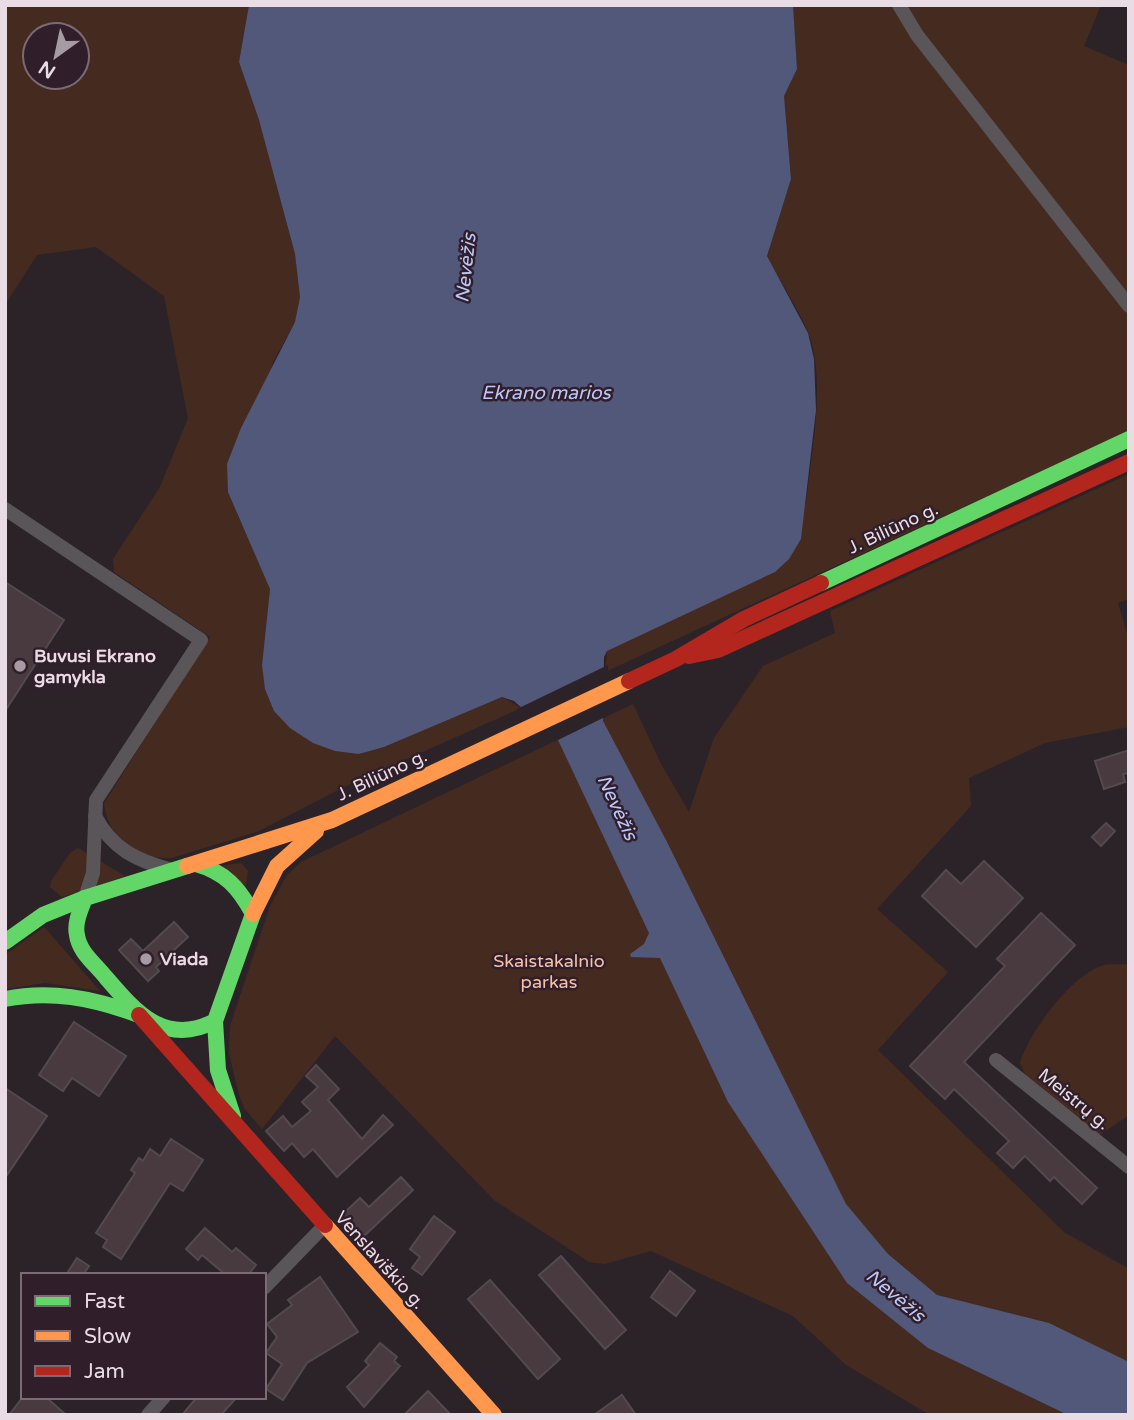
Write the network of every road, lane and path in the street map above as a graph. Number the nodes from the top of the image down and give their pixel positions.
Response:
1 (899, 5) edge
2 (1129, 306) edge
3 (1129, 439) edge
4 (1129, 462) edge
5 (5, 509) edge
6 (676, 659) junction
7 (93, 811) junction
8 (332, 820) junction
9 (196, 864) junction
10 (176, 870) junction
11 (85, 898) junction
12 (253, 914) junction
13 (5, 942) edge
14 (5, 999) edge
15 (139, 1015) junction
16 (215, 1021) junction
17 (996, 1059) dead end
18 (239, 1129) junction
19 (1129, 1167) edge
20 (324, 1226) junction
21 (266, 1287) edge
22 (162, 1399) edge
23 (148, 1415) edge
24 (494, 1415) edge

1 - 2 street
3 - 6 main road, J. Biliūno g.
4 - 6 main road, J. Biliūno g.
5 - 7 street
6 - 8 main road, J. Biliūno g.
7 - 10 street
7 - 11 street
8 - 9 main road, J. Biliūno g.
8 - 12 main road, J. Biliūno g.
9 - 10 main road
9 - 12 main road
10 - 11 main road
11 - 13 main road
11 - 15 main road
12 - 16 main road
14 - 15 main road
15 - 16 main road
15 - 18 main road, Venslaviškio g.
16 - 18 main road, Venslaviškio g.
17 - 19 street, Meistrų g.
18 - 20 main road, Venslaviškio g.
20 - 21 street
20 - 24 main road, Venslaviškio g.
22 - 23 street

